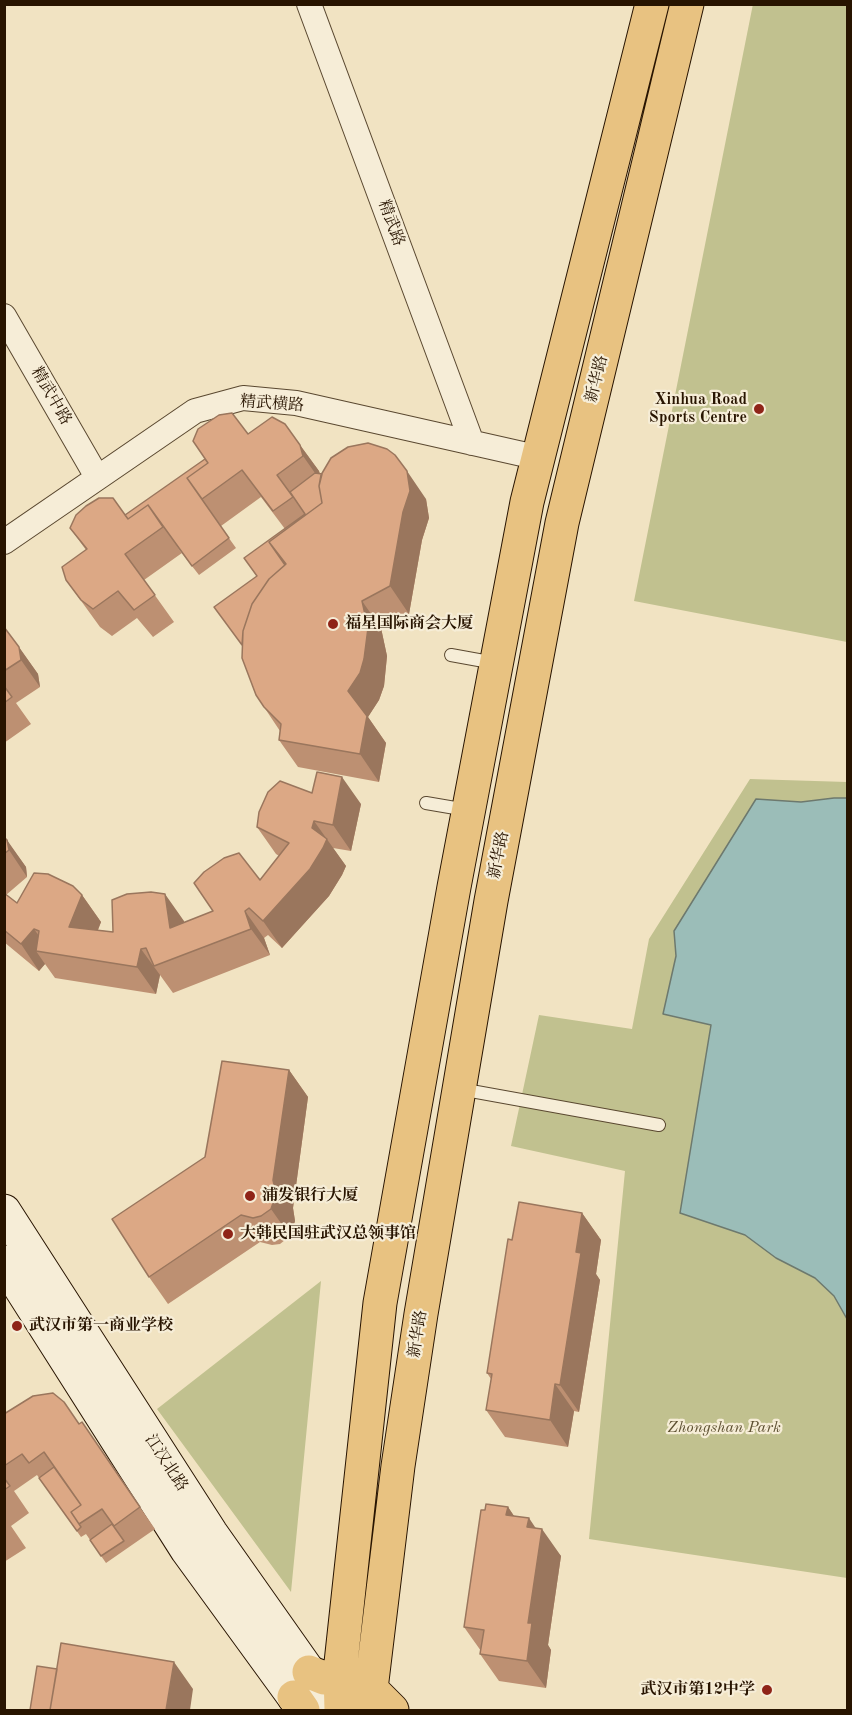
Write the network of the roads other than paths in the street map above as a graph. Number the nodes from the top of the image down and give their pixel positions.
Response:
1 (309, 4) edge
2 (652, 4) edge
3 (687, 4) edge
4 (4, 316) edge
5 (472, 442) junction
6 (540, 458) junction
7 (96, 477) junction
8 (4, 542) edge
9 (451, 655) dead end
10 (496, 664) junction
11 (426, 803) dead end
12 (468, 810) junction
13 (459, 1089) junction
14 (659, 1125) dead end
15 (4, 1211) edge
16 (4, 1262) edge
17 (313, 1692) edge
18 (372, 1703) edge
19 (332, 1710) edge
20 (341, 1710) edge

1 - 5 street, 精武路
2 - 6 main road
3 - 13 main road, 新华路
4 - 7 street, 精武中路
5 - 6 street, 精武横路
5 - 7 street, 精武横路
6 - 10 main road
7 - 8 street, 精武横路
9 - 10 lane
10 - 12 main road
11 - 12 lane
12 - 17 main road
13 - 14 lane
13 - 18 main road, 新华路
15 - 17 main road, 江汉北路
16 - 17 main road, 江汉北路
17 - 19 main road, 江汉北路
17 - 20 main road

